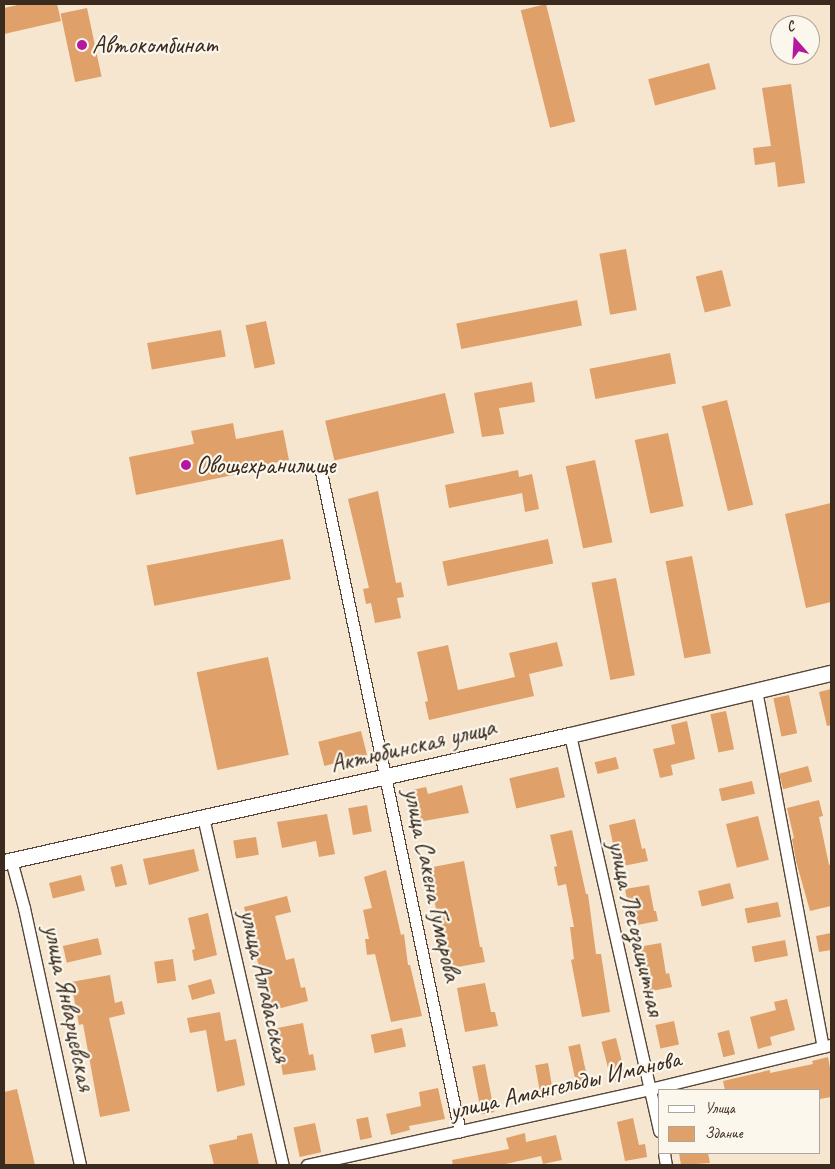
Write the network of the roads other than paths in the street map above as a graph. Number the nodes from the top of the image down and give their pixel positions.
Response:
1 (321, 472) dead end
2 (831, 673) edge
3 (756, 690) junction
4 (570, 735) junction
5 (386, 776) junction
6 (203, 817) junction
7 (8, 861) edge
8 (827, 1046) edge
9 (650, 1090) junction
10 (658, 1126) edge
11 (460, 1132) junction
12 (80, 1165) edge
13 (283, 1165) edge
14 (307, 1165) edge

1 - 5 street, улица Сакена Гумарова
2 - 3 street, Актюбинская улица
3 - 4 street, Актюбинская улица
3 - 8 street
4 - 5 street, Актюбинская улица
4 - 9 street, улица Лесозащитная
5 - 6 street, Актюбинская улица
5 - 11 street, улица Сакена Гумарова
6 - 7 street, Актюбинская улица
6 - 13 street, улица Алгабасская
7 - 12 street, улица Январцевская
8 - 9 street, улица Амангельды Иманова
9 - 10 street, улица Лесозащитная
9 - 11 street, улица Амангельды Иманова
11 - 14 street, улица Амангельды Иманова

